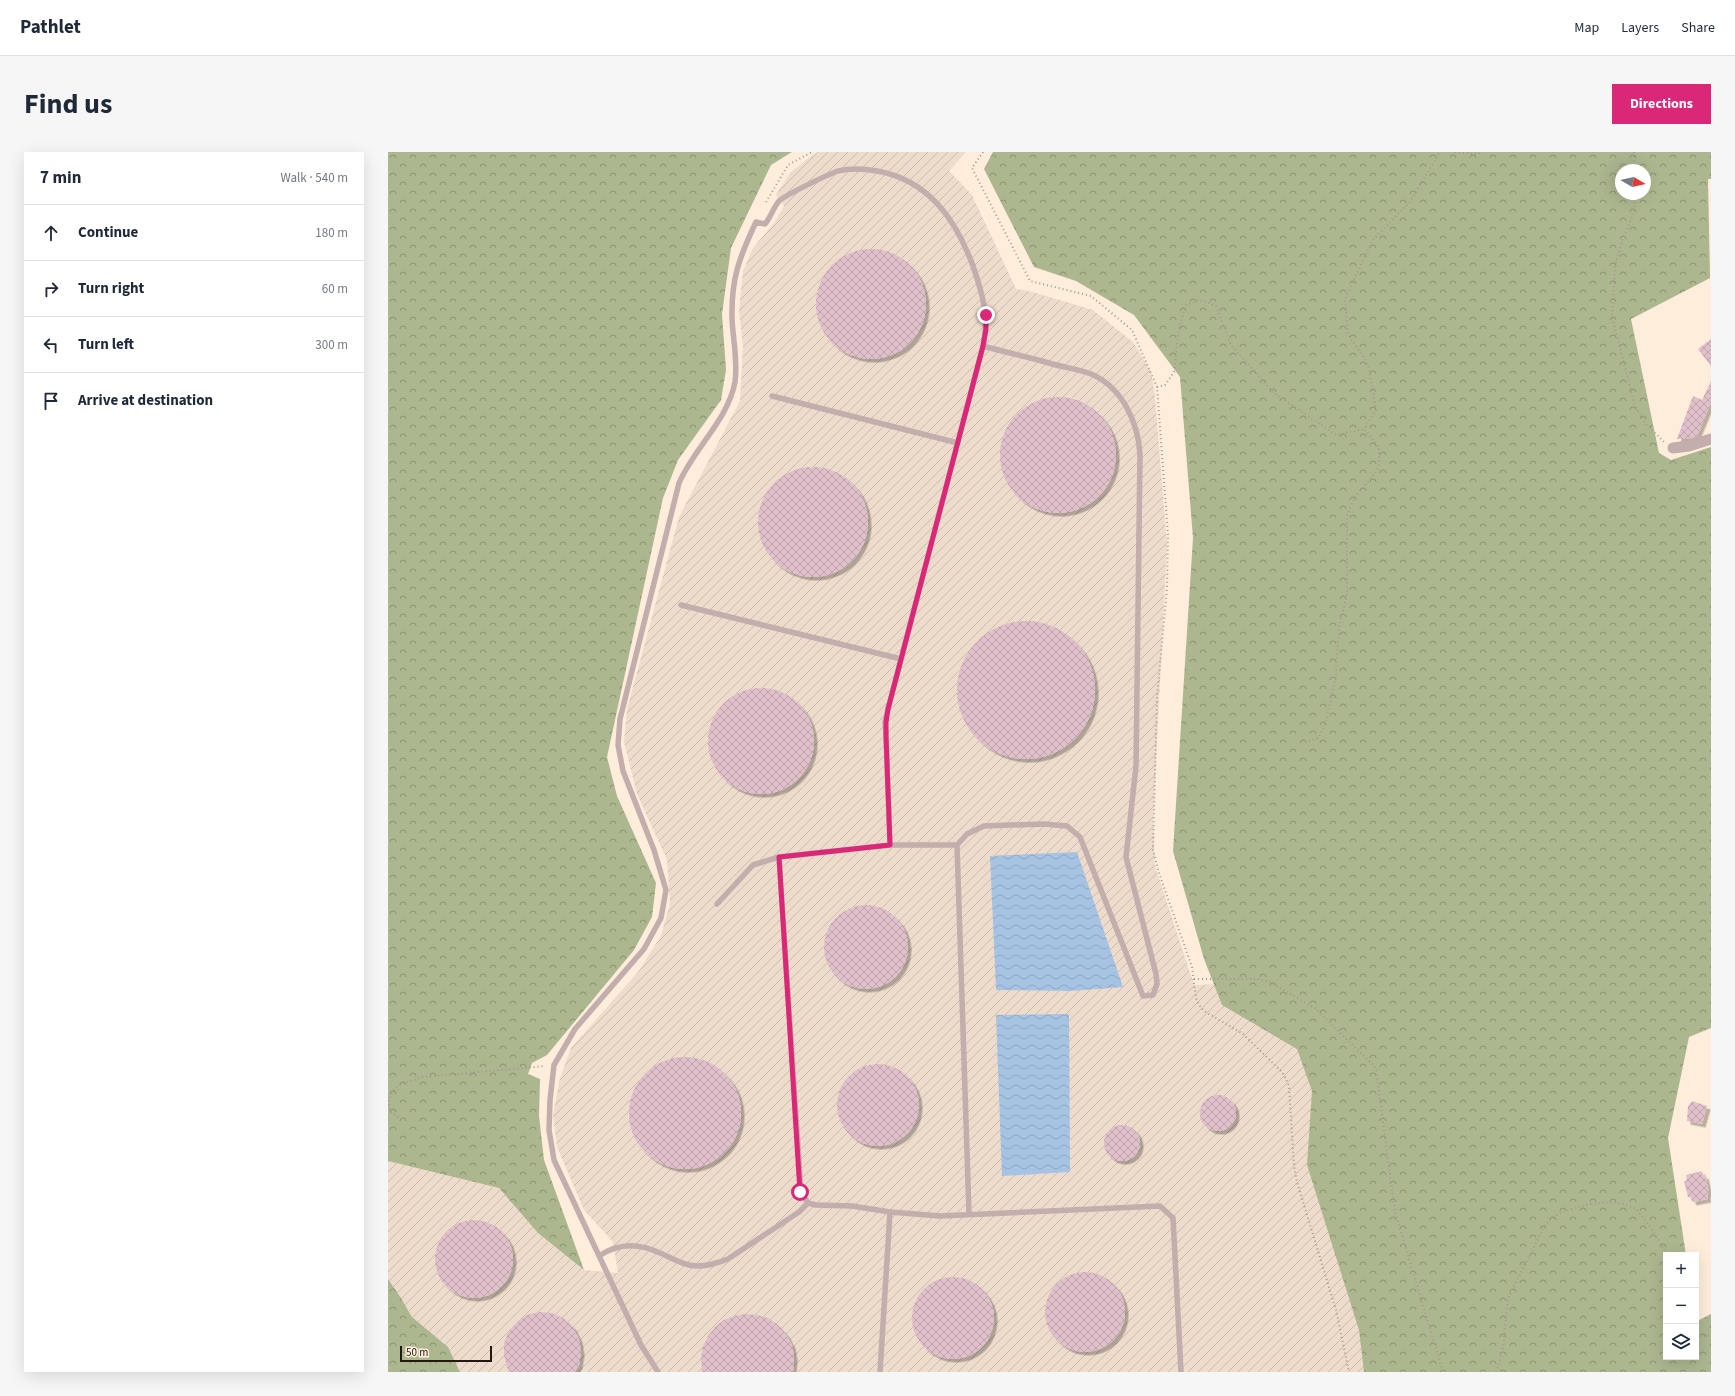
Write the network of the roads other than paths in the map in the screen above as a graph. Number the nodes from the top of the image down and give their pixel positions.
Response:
1 (983, 346) junction
2 (772, 396) dead end
3 (1711, 440) edge
4 (958, 443) junction
5 (1673, 448) road end
6 (681, 605) dead end
7 (901, 659) junction
8 (890, 845) junction
9 (957, 845) junction
10 (779, 857) junction
11 (718, 904) dead end
12 (808, 1203) junction
13 (890, 1212) junction
14 (969, 1214) junction
15 (599, 1256) junction
16 (658, 1372) edge
17 (880, 1372) edge
18 (1181, 1372) edge

1 - 4 lane
1 - 9 lane
1 - 15 lane
2 - 4 lane
3 - 5 street
4 - 7 lane
6 - 7 lane
7 - 8 lane
8 - 9 lane
8 - 10 lane
9 - 14 lane
10 - 11 lane
10 - 12 lane
12 - 13 lane
12 - 15 lane
13 - 14 lane
13 - 17 lane
14 - 18 lane
15 - 16 lane

